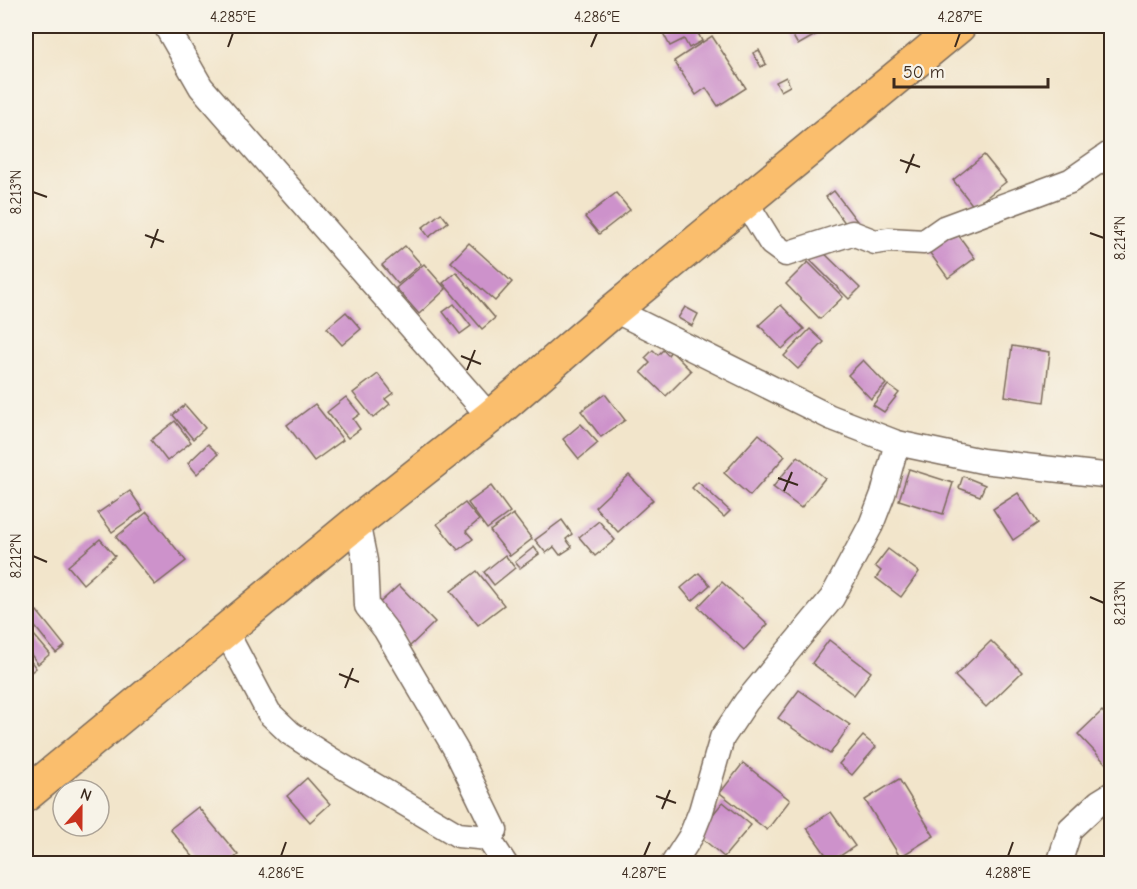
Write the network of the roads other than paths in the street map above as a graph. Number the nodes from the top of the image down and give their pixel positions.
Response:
1 (166, 26) edge
2 (959, 26) edge
3 (1112, 152) edge
4 (745, 201) junction
5 (614, 310) junction
6 (490, 417) junction
7 (897, 442) junction
8 (1112, 476) edge
9 (357, 522) junction
10 (225, 630) junction
11 (1112, 794) edge
12 (26, 795) edge
13 (488, 838) junction
14 (505, 864) edge
15 (673, 864) edge
16 (1059, 864) edge

1 - 6 street
2 - 4 highway
3 - 4 street
4 - 5 highway
5 - 6 highway
5 - 7 street
6 - 9 highway
7 - 8 street
7 - 15 street
9 - 10 highway
9 - 13 street
10 - 12 highway
10 - 13 street
11 - 16 street
13 - 14 street

